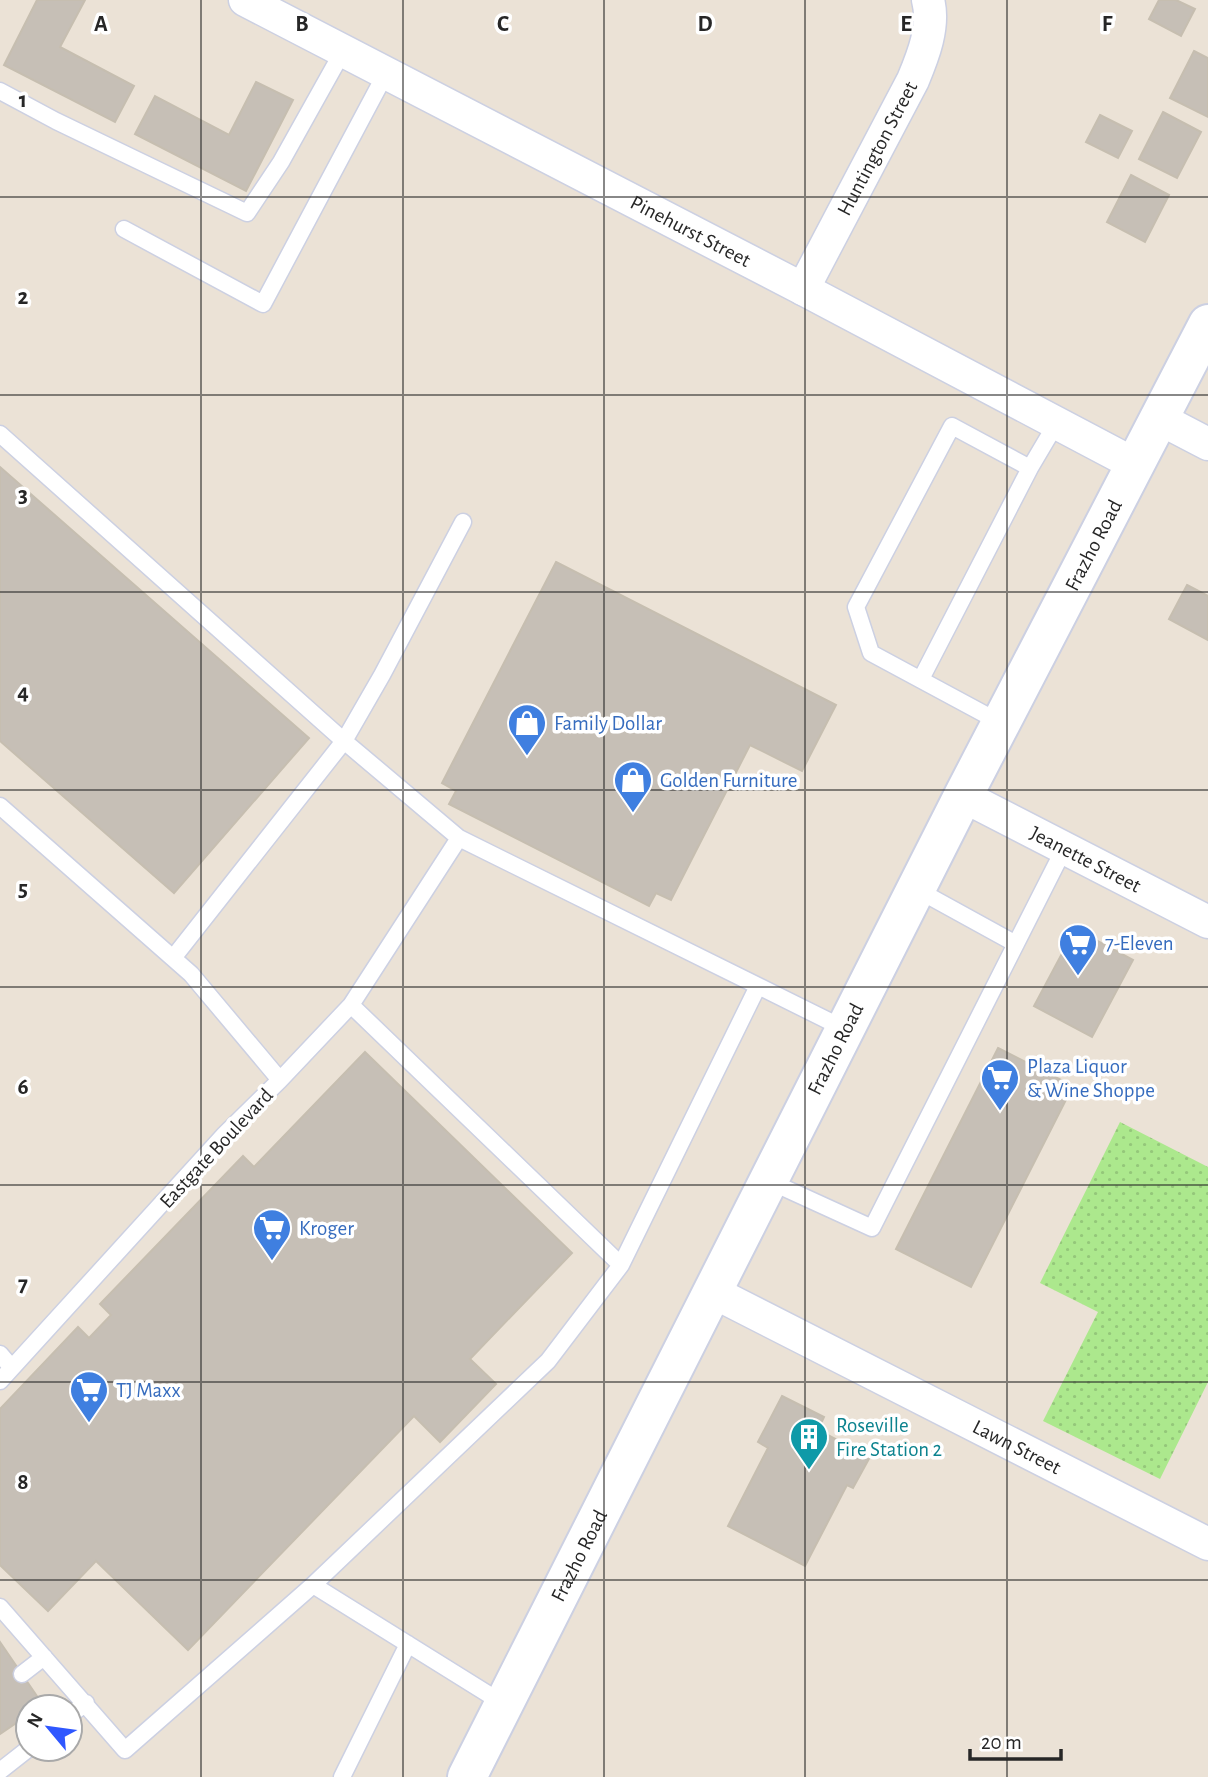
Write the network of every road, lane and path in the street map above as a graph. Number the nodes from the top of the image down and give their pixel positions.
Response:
1 (245, 0) edge
2 (928, 0) edge
3 (343, 51) junction
4 (386, 73) junction
5 (0, 91) edge
6 (124, 229) dead end
7 (803, 289) junction
8 (1208, 324) edge
9 (1160, 419) junction
10 (1056, 424) junction
11 (0, 434) edge
12 (1208, 444) edge
13 (1136, 465) junction
14 (1030, 468) junction
15 (463, 522) dead end
16 (921, 679) junction
17 (1001, 723) junction
18 (344, 741) junction
19 (963, 796) junction
20 (0, 806) edge
21 (459, 838) junction
22 (1064, 849) junction
23 (916, 889) junction
24 (1208, 922) edge
25 (1016, 944) junction
26 (173, 958) junction
27 (758, 986) junction
28 (351, 1005) junction
29 (846, 1030) junction
30 (280, 1080) junction
31 (769, 1181) junction
32 (621, 1265) junction
33 (713, 1292) junction
34 (0, 1354) edge
35 (12, 1368) junction
36 (0, 1381) edge
37 (1208, 1544) edge
38 (313, 1585) junction
39 (3, 1616) edge
40 (408, 1644) junction
41 (44, 1657) junction
42 (22, 1674) dead end
43 (86, 1703) joint
44 (505, 1704) junction
45 (14, 1760) edge
46 (0, 1771) edge
47 (342, 1777) edge
48 (467, 1777) edge

1 - 3 street, Pinehurst Street
2 - 7 street, Huntington Street
3 - 4 street, Pinehurst Street
3 - 5 lane
4 - 6 lane
4 - 7 street, Pinehurst Street
7 - 10 street, Pinehurst Street
8 - 9 street, Frazho Road
9 - 12 street
9 - 13 street, Frazho Road
10 - 13 street, Pinehurst Street
10 - 14 lane
11 - 18 lane
13 - 17 street, Frazho Road
14 - 16 lane
14 - 16 lane
15 - 18 lane
16 - 17 lane
17 - 19 street, Frazho Road
18 - 21 lane
18 - 26 lane
19 - 22 street, Jeanette Street
19 - 23 street, Frazho Road
20 - 26 lane, Eastgate Boulevard
21 - 27 lane
21 - 28 lane
22 - 24 street, Jeanette Street
22 - 25 lane
23 - 25 lane
23 - 29 street, Frazho Road
25 - 31 lane
26 - 30 lane, Eastgate Boulevard
27 - 29 lane
27 - 32 lane
28 - 30 lane
28 - 32 lane
29 - 31 street, Frazho Road
30 - 35 lane, Eastgate Boulevard
31 - 33 street, Frazho Road
32 - 38 lane
33 - 37 street, Lawn Street
33 - 44 street, Frazho Road
34 - 35 lane
35 - 36 lane, Eastgate Boulevard
38 - 40 lane
38 - 43 lane
39 - 41 lane
40 - 44 lane
40 - 47 lane
41 - 42 lane
41 - 43 lane
44 - 48 street, Frazho Road
45 - 46 lane

